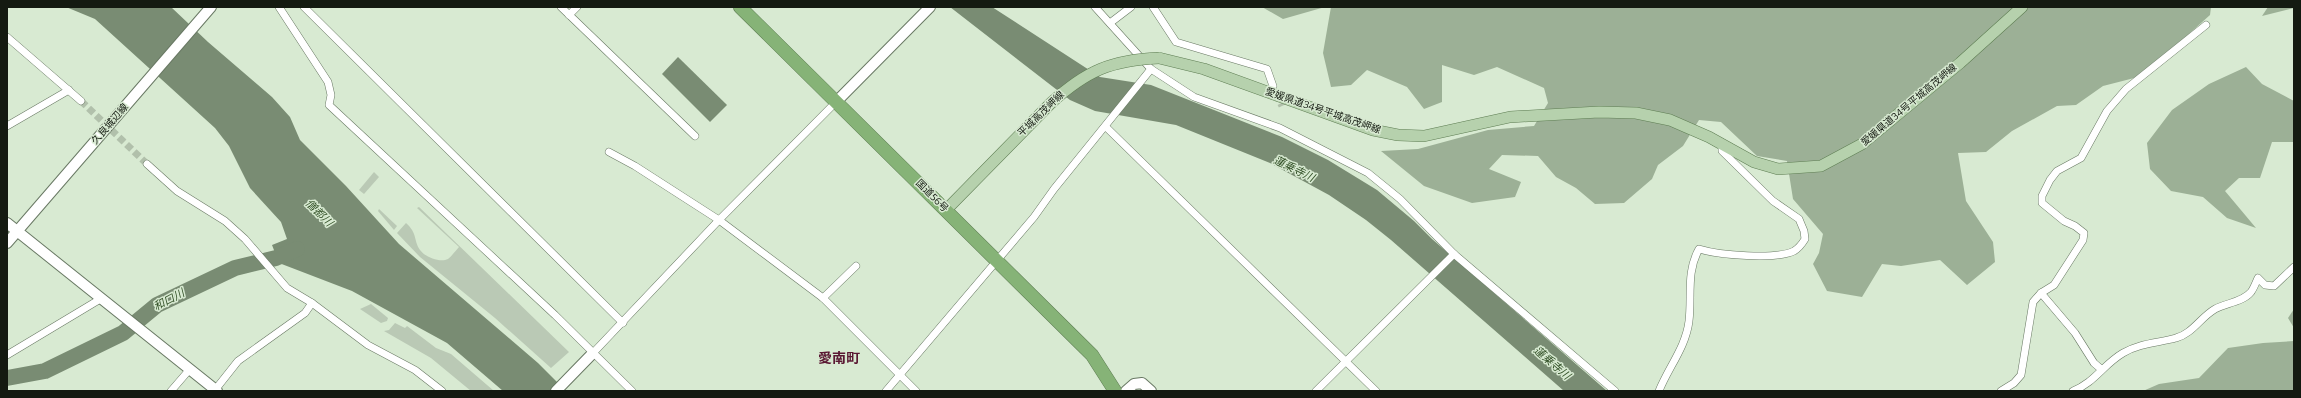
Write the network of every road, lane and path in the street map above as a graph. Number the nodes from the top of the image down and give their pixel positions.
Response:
1 (279, 7) edge
2 (304, 7) edge
3 (561, 7) edge
4 (577, 7) edge
5 (740, 7) edge
6 (930, 7) edge
7 (1095, 7) edge
8 (1132, 7) edge
9 (1153, 7) edge
10 (2022, 7) edge
11 (207, 11) edge
12 (569, 15) junction
13 (1110, 23) junction
14 (2206, 25) dead end
15 (7, 37) edge
16 (1159, 58) joint
17 (1151, 68) junction
18 (1273, 86) tunnel mouth
19 (69, 90) junction
20 (81, 101) tunnel mouth
21 (836, 101) junction
22 (1108, 125) junction
23 (7, 126) edge
24 (695, 136) dead end
25 (1722, 144) junction
26 (609, 152) dead end
27 (148, 164) tunnel mouth
28 (946, 210) junction
29 (719, 220) junction
30 (7, 223) edge
31 (18, 231) junction
32 (7, 243) edge
33 (1452, 256) junction
34 (998, 261) junction
35 (856, 266) dead end
36 (2294, 267) edge
37 (2041, 292) junction
38 (102, 298) junction
39 (823, 298) junction
40 (312, 303) junction
41 (623, 323) junction
42 (7, 355) edge
43 (591, 355) junction
44 (1345, 361) junction
45 (190, 369) junction
46 (2102, 369) junction
47 (900, 374) junction
48 (216, 390) edge
49 (171, 391) edge
50 (442, 391) edge
51 (556, 391) edge
52 (632, 391) edge
53 (886, 391) edge
54 (916, 391) edge
55 (1115, 391) edge
56 (1126, 391) edge
57 (1152, 391) edge
58 (1316, 391) edge
59 (1376, 391) edge
60 (1615, 391) edge
61 (1659, 391) edge
62 (2001, 391) edge
63 (2073, 391) edge

1 - 43 street
2 - 41 street
3 - 12 street
4 - 12 street
5 - 21 highway, 国道56号
6 - 21 street
7 - 13 street
8 - 13 street
9 - 18 street
10 - 25 main road, 愛媛県道34号平城高茂岬線
11 - 31 street, 久良城辺線
12 - 24 street
13 - 17 street
14 - 37 street
15 - 19 street
16 - 25 main road, 愛媛県道34号平城高茂岬線
16 - 28 main road, 平城高茂岬線, bridge
17 - 22 street
17 - 33 street
19 - 20 street
19 - 23 street
21 - 28 highway, 国道56号
21 - 29 street
22 - 34 street
22 - 44 street
25 - 61 street
26 - 29 street
27 - 40 street
28 - 34 highway, 国道56号
29 - 39 street
29 - 41 street
30 - 31 street
31 - 32 street, 久良城辺線
31 - 38 street
33 - 44 street
33 - 60 street
34 - 47 street
34 - 55 highway, 国道56号
35 - 39 street
36 - 46 street
37 - 46 street
37 - 62 street
38 - 42 street
38 - 45 street
39 - 47 street
40 - 48 street
40 - 50 street
41 - 43 street
43 - 51 street
43 - 52 street
44 - 58 street
44 - 59 street
45 - 48 street
45 - 49 street
46 - 63 street
47 - 53 street
47 - 54 street
56 - 57 street

